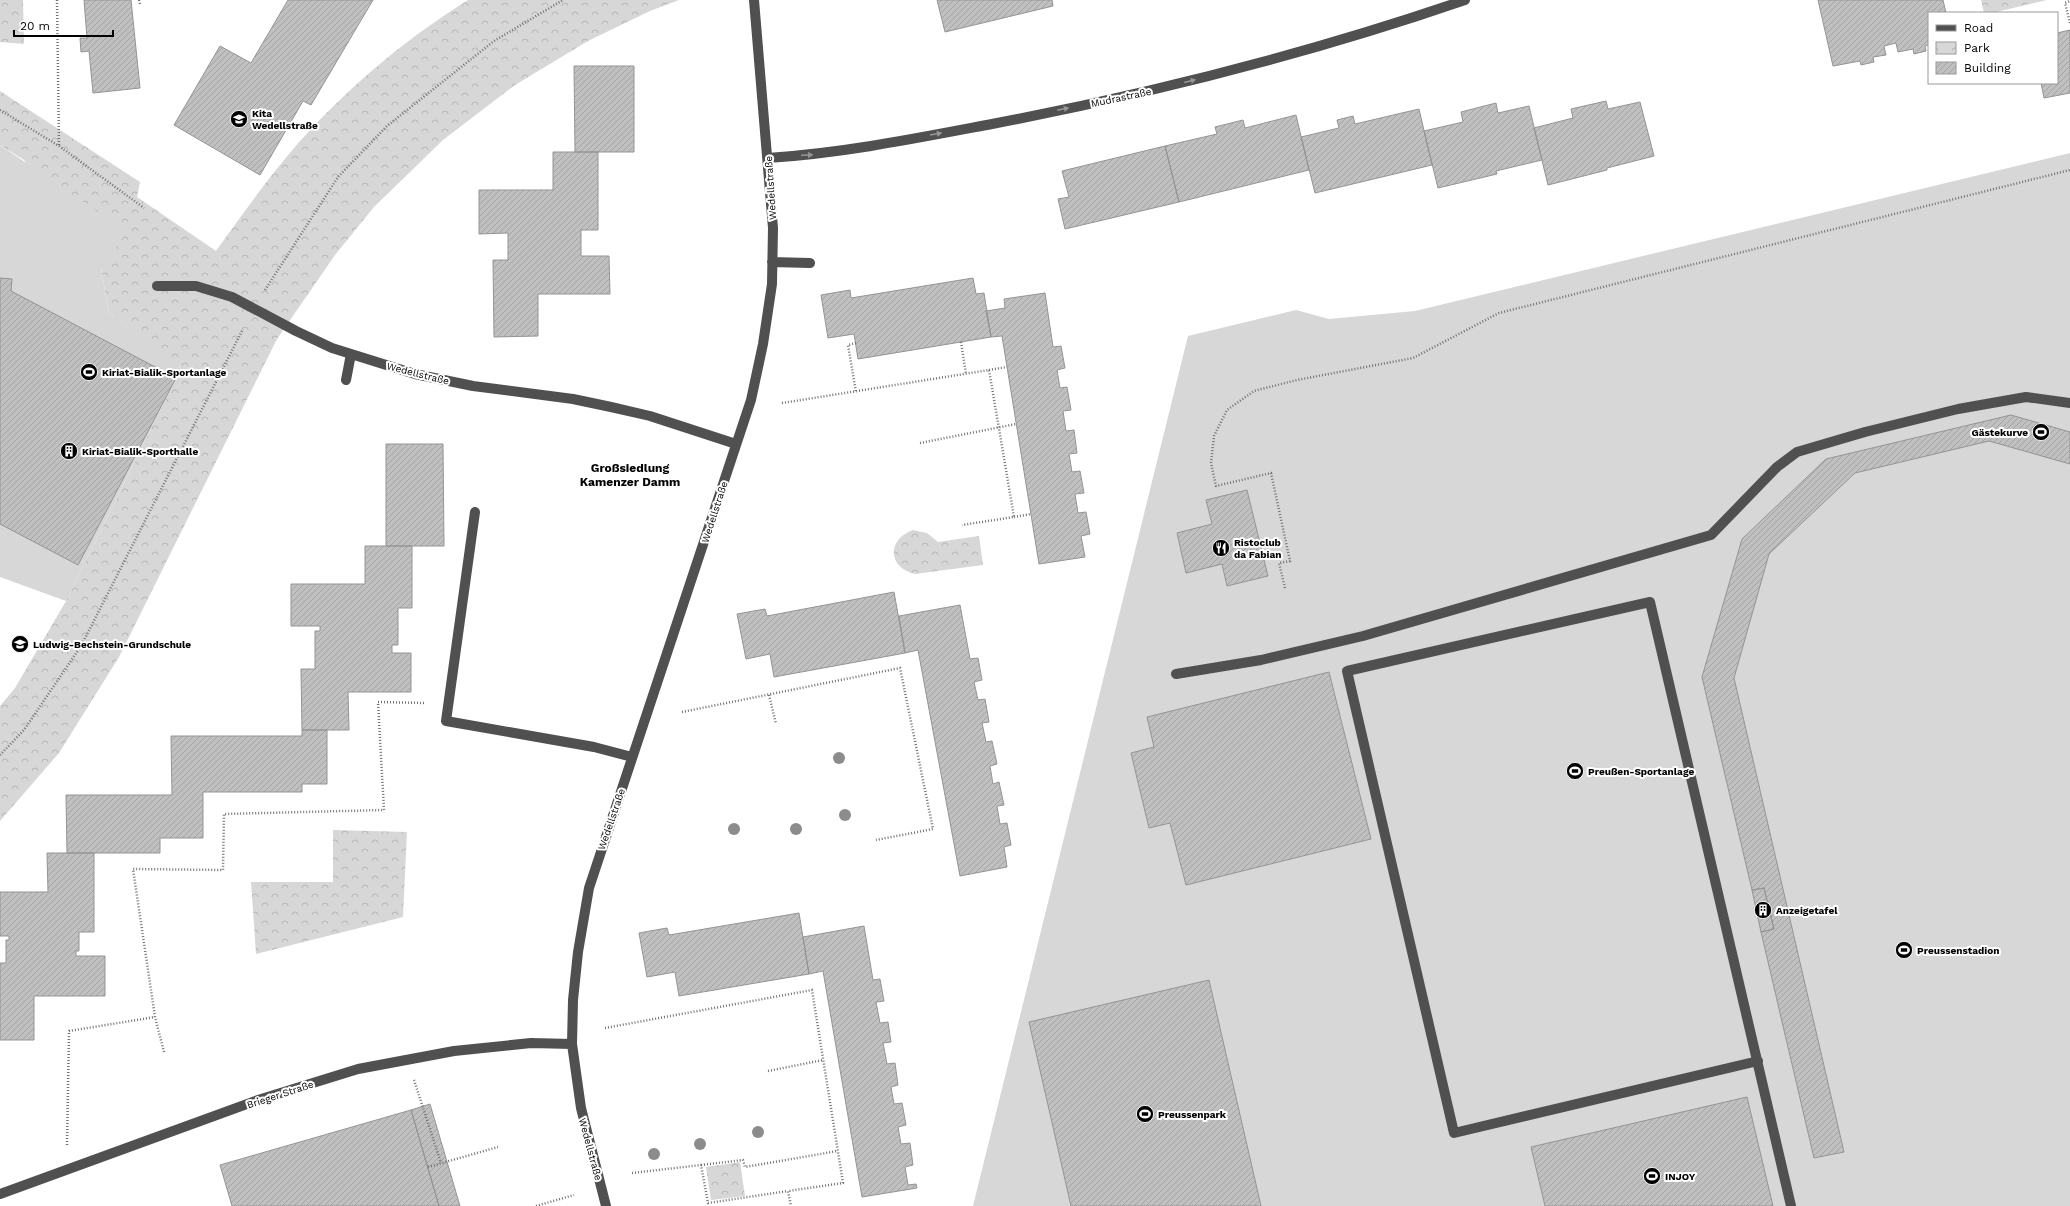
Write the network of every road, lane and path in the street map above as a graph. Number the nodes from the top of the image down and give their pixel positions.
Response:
1 (57, 0) edge
2 (563, 0) edge
3 (754, 0) edge
4 (1466, 0) edge
5 (2070, 1) edge
6 (2070, 23) edge
7 (0, 110) edge
8 (59, 146) junction
9 (768, 158) junction
10 (2070, 170) edge
11 (144, 208) dead end
12 (772, 262) junction
13 (810, 264) dead end
14 (157, 286) dead end
15 (254, 310) junction
16 (961, 342) dead end
17 (856, 343) dead end
18 (351, 354) junction
19 (1007, 366) dead end
20 (989, 370) junction
21 (966, 374) junction
22 (346, 380) dead end
23 (856, 392) junction
24 (782, 403) dead end
25 (2070, 403) edge
26 (1016, 424) dead end
27 (999, 427) junction
28 (920, 443) dead end
29 (736, 444) junction
30 (475, 512) dead end
31 (1031, 514) dead end
32 (1014, 517) junction
33 (962, 525) dead end
34 (1285, 588) dead end
35 (1176, 674) dead end
36 (770, 695) junction
37 (448, 704) junction
38 (682, 712) dead end
39 (776, 724) dead end
40 (0, 755) edge
41 (632, 757) junction
42 (876, 840) dead end
43 (155, 1016) junction
44 (605, 1028) dead end
45 (572, 1044) junction
46 (164, 1052) dead end
47 (823, 1060) junction
48 (1758, 1062) junction
49 (768, 1071) dead end
50 (413, 1078) dead end
51 (67, 1145) dead end
52 (498, 1147) dead end
53 (838, 1151) junction
54 (441, 1163) junction
55 (701, 1165) junction
56 (428, 1167) dead end
57 (632, 1173) dead end
58 (788, 1191) junction
59 (0, 1194) edge
60 (574, 1195) dead end
61 (536, 1206) edge
62 (606, 1206) edge
63 (791, 1206) edge
64 (1792, 1206) edge

1 - 8 path
2 - 15 path
3 - 9 street, Wedellstraße
9 -> 4 street, Mudrastraße
5 - 6 path
7 - 8 path
8 - 11 path
9 - 12 street, Wedellstraße
10 - 34 path
12 - 13 street
12 - 29 street, Wedellstraße
14 - 15 street, Wedellstraße
15 - 18 street, Wedellstraße
15 - 40 path
16 - 21 path
17 - 23 path
18 - 22 street
18 - 29 street, Wedellstraße
19 - 20 path
20 - 21 path
20 - 27 path
21 - 23 path
23 - 24 path
25 - 35 street
26 - 27 path
27 - 28 path
27 - 32 path
29 - 41 street, Wedellstraße
30 - 37 street
31 - 32 path
32 - 33 path
36 - 38 path
36 - 39 path
36 - 42 path
37 - 41 street
37 - 43 path
41 - 45 street, Wedellstraße
43 - 46 path
43 - 51 path
44 - 47 path
45 - 59 street, Brieger Straße
45 - 62 street, Wedellstraße
47 - 49 path
47 - 53 path
48 - 48 street
48 - 64 street
50 - 54 path
52 - 54 path
53 - 55 path
53 - 58 path
54 - 56 path
55 - 57 path
55 - 58 path
58 - 63 path
60 - 61 path

